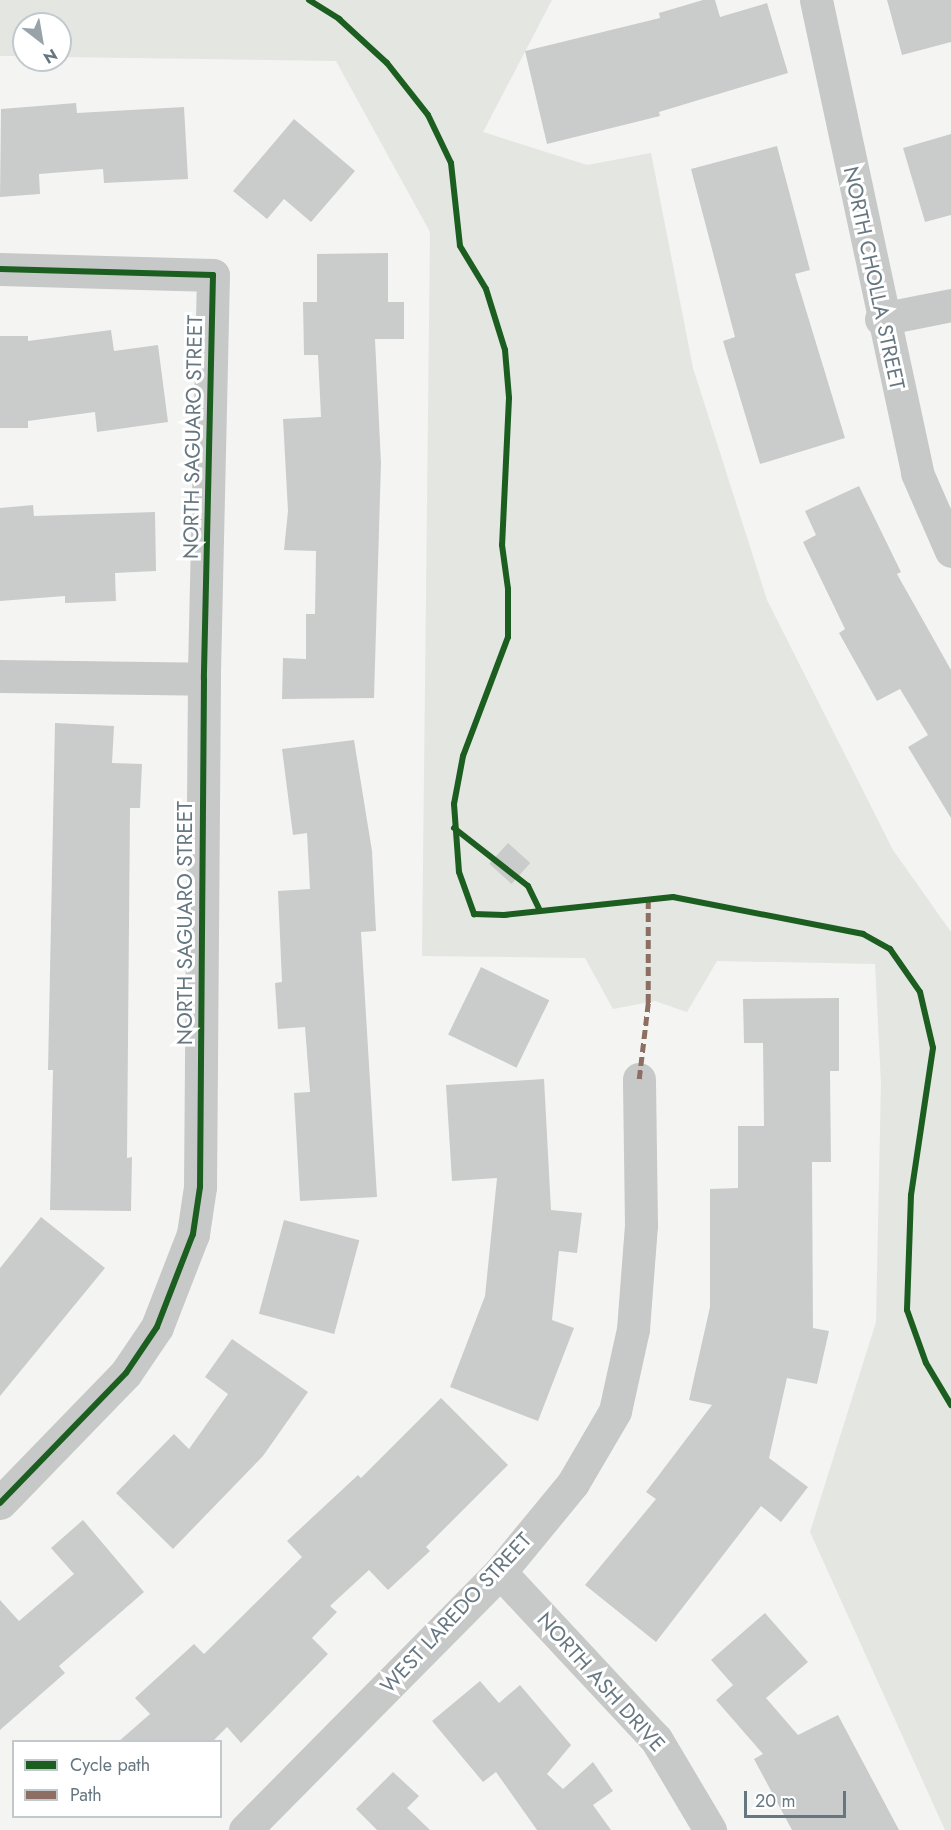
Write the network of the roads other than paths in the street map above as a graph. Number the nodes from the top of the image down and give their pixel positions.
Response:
1 (816, 0) edge
2 (0, 269) edge
3 (951, 305) edge
4 (881, 319) junction
5 (951, 551) edge
6 (0, 676) edge
7 (204, 679) junction
8 (639, 1079) dead end
9 (0, 1503) edge
10 (500, 1572) junction
11 (245, 1830) edge
12 (710, 1830) edge

1 - 4 street, NORTH CHOLLA STREET
2 - 7 street, NORTH SAGUARO STREET
3 - 4 street
4 - 5 street, NORTH CHOLLA STREET
6 - 7 street
7 - 9 street, NORTH SAGUARO STREET
8 - 10 street, WEST LAREDO STREET
10 - 11 street, WEST LAREDO STREET
10 - 12 street, NORTH ASH DRIVE

